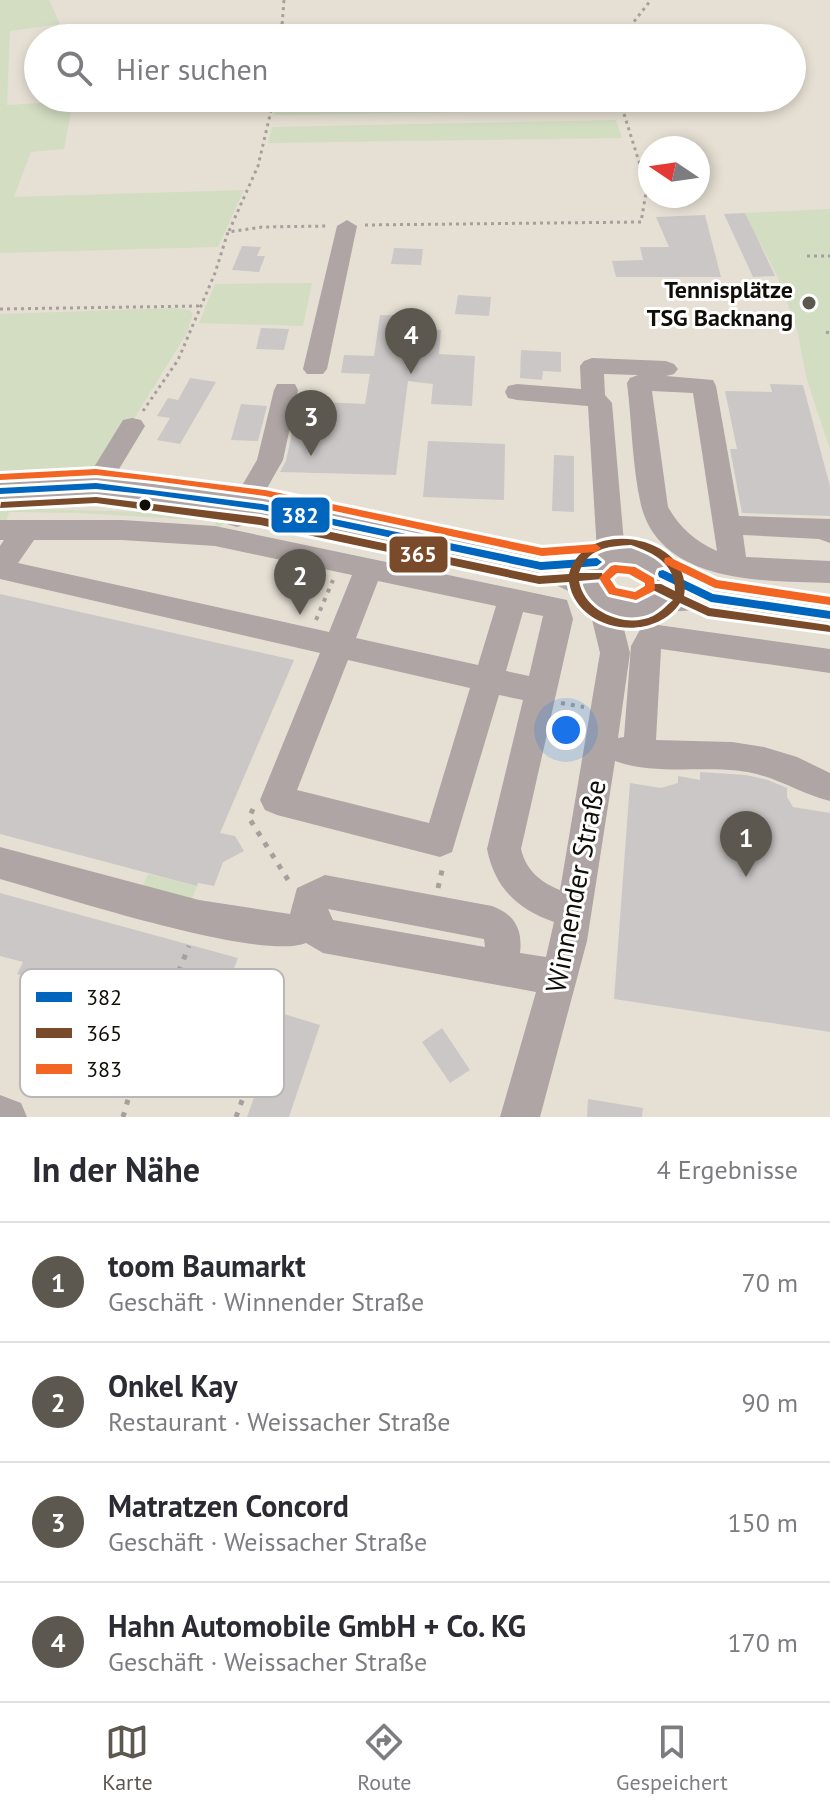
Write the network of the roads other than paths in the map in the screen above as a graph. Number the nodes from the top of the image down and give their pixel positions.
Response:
1 (347, 226) road end
2 (315, 369) dead end
3 (690, 370) dead end
4 (286, 390) dead end
5 (517, 392) dead end
6 (596, 401) junction
7 (132, 426) road end
8 (96, 486) junction
9 (0, 491) edge
10 (244, 504) junction
11 (609, 505) junction
12 (655, 507) junction
13 (728, 525) junction
14 (14, 529) edge
15 (830, 533) edge
16 (225, 538) junction
17 (734, 567) junction
18 (369, 568) junction
19 (830, 572) edge
20 (600, 577) junction
21 (654, 586) junction
22 (513, 598) junction
23 (830, 615) edge
24 (338, 646) junction
25 (615, 653) junction
26 (830, 661) edge
27 (489, 679) junction
28 (542, 692) junction
29 (601, 747) junction
30 (639, 753) junction
31 (830, 787) edge
32 (0, 863) edge
33 (574, 910) junction
34 (310, 911) junction
35 (500, 967) junction
36 (560, 978) junction
37 (0, 1115) edge
38 (7, 1117) edge
39 (520, 1117) edge

1 - 2 street
3 - 6 street, Winnender Straße
4 - 10 street
5 - 6 street
6 - 11 street, Winnender Straße
7 - 8 street
8 - 9 street
8 - 10 street
10 - 16 street
10 - 20 street
11 - 12 street
11 - 20 street, Winnender Straße
11 - 21 street
12 - 13 street
12 - 17 street
13 - 15 street
13 - 17 street
14 - 16 street
14 - 24 street
16 - 18 street
17 - 19 street
18 - 22 street
18 - 24 street
20 - 21 street
20 - 21 street
20 - 25 street, Winnender Straße
21 - 23 street
21 - 25 street, Winnender Straße
22 - 27 street
22 - 28 street
24 - 27 street
24 - 27 street
25 - 29 street, Winnender Straße
26 - 30 street
27 - 28 street
28 - 33 street
29 - 30 street
29 - 33 street, Winnender Straße
30 - 31 street
32 - 34 street
33 - 36 street, Winnender Straße
34 - 35 street
34 - 35 street
35 - 36 street
36 - 39 street, Winnender Straße
37 - 38 street

